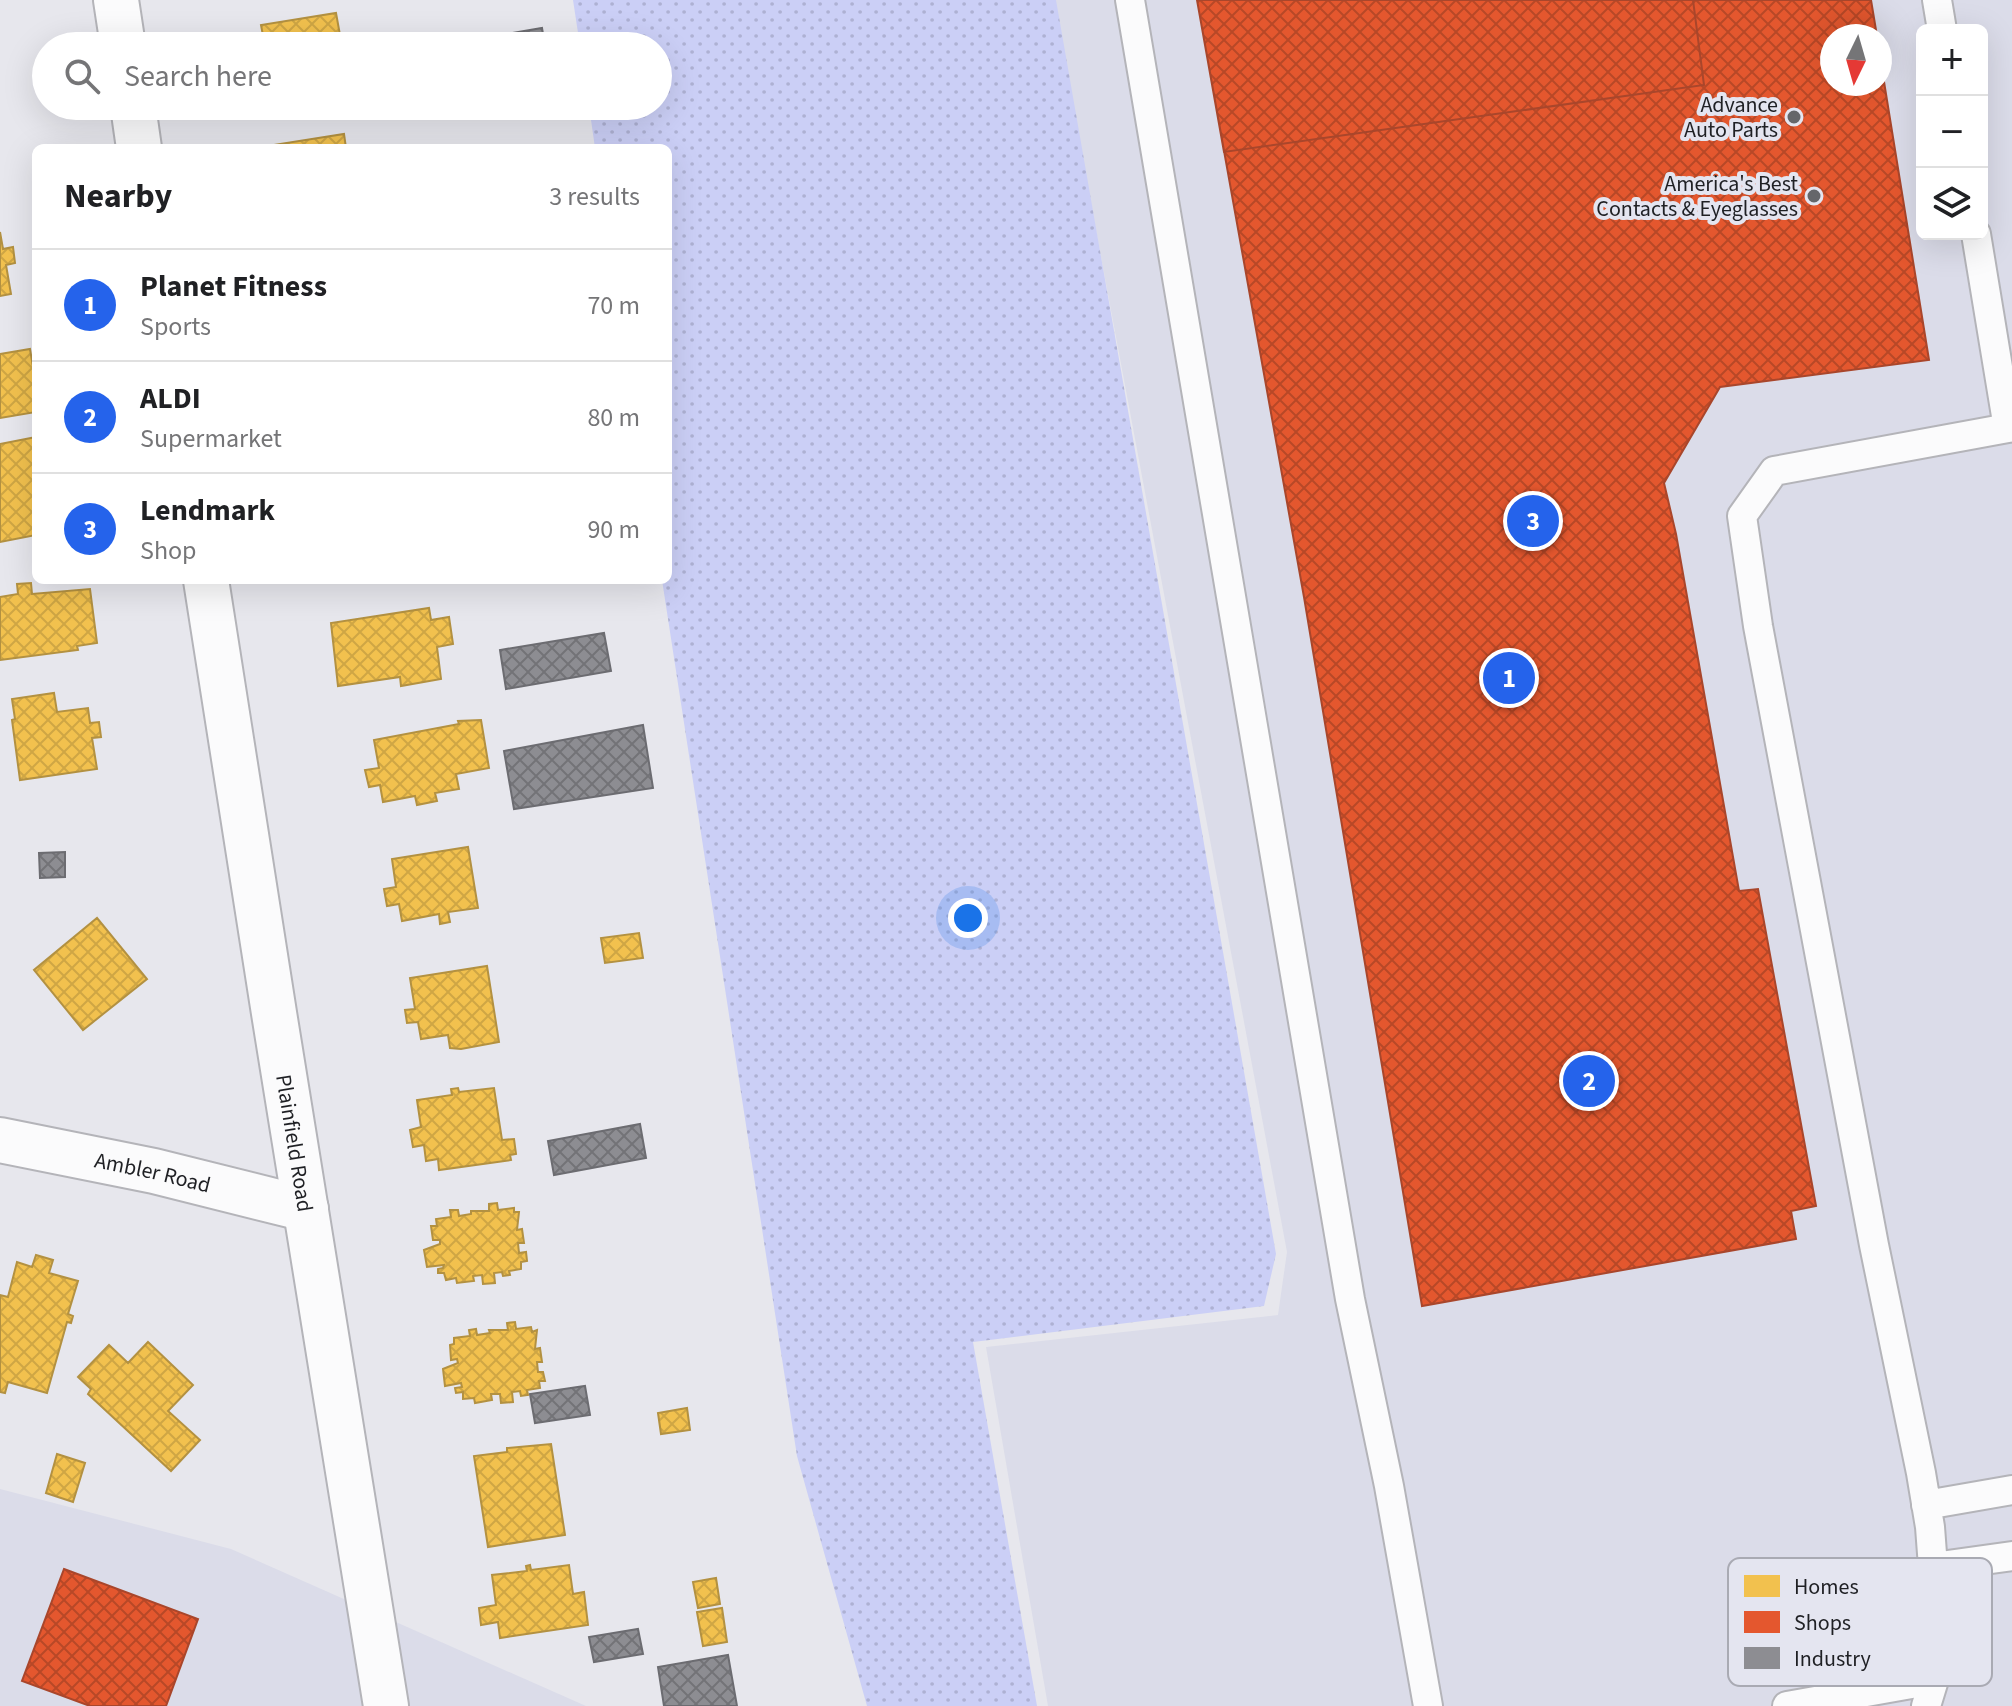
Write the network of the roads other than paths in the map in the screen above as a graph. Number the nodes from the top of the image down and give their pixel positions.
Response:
1 (116, 0) edge
2 (1130, 0) edge
3 (1937, 0) edge
4 (1941, 24) edge
5 (121, 32) edge
6 (135, 120) edge
7 (138, 144) edge
8 (1977, 240) edge
9 (207, 584) edge
10 (0, 1140) edge
11 (306, 1209) junction
12 (2012, 1490) edge
13 (1926, 1505) junction
14 (2012, 1556) edge
15 (1932, 1558) edge
16 (1992, 1559) edge
17 (1930, 1693) edge
18 (386, 1706) edge
19 (1428, 1706) edge
20 (1787, 1706) edge

1 - 5 street
2 - 19 lane
3 - 4 lane
6 - 7 street
8 - 13 lane
9 - 11 street, Plainfield Road
10 - 11 street, Ambler Road
11 - 18 street, Plainfield Road
12 - 13 lane
13 - 15 lane
14 - 16 lane
17 - 20 lane

